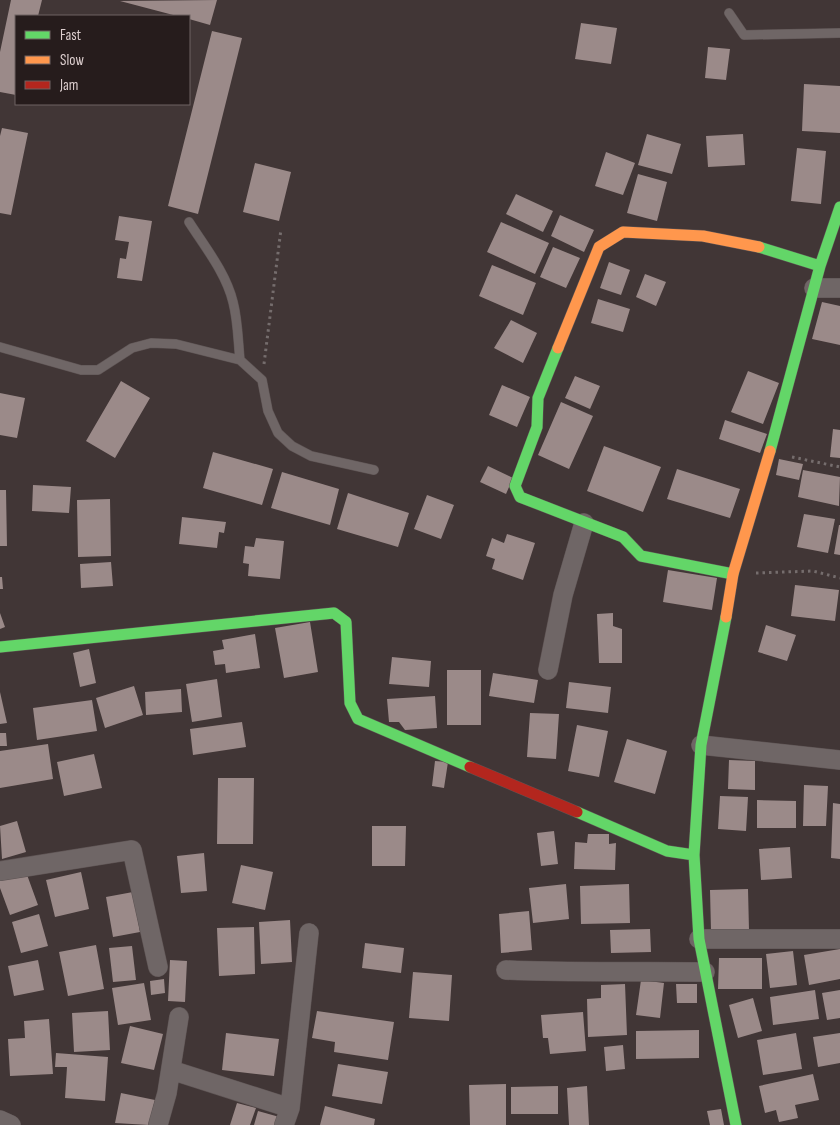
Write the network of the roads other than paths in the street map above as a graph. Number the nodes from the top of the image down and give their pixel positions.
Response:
1 (729, 13) dead end
2 (840, 33) edge
3 (840, 207) edge
4 (189, 222) dead end
5 (820, 266) junction
6 (814, 288) junction
7 (840, 288) edge
8 (0, 347) edge
9 (240, 360) junction
10 (374, 470) dead end
11 (584, 523) junction
12 (733, 574) junction
13 (0, 647) edge
14 (548, 670) dead end
15 (701, 745) junction
16 (840, 760) edge
17 (694, 855) junction
18 (0, 871) edge
19 (309, 933) dead end
20 (699, 939) junction
21 (840, 939) edge
22 (158, 967) dead end
23 (506, 970) dead end
24 (705, 972) junction
25 (179, 1017) dead end
26 (171, 1070) junction
27 (287, 1117) edge
28 (0, 1120) edge
29 (11, 1125) edge
30 (158, 1125) edge
31 (736, 1125) edge

1 - 2 lane
3 - 5 street
4 - 9 lane
5 - 6 street
5 - 11 street
6 - 7 street
6 - 12 street
8 - 9 lane
9 - 10 lane
11 - 12 street
11 - 14 street
12 - 15 street
13 - 17 street
15 - 16 street
15 - 17 street
17 - 20 street
18 - 22 street
19 - 27 street
20 - 21 street
20 - 24 street
23 - 24 street
24 - 31 street
25 - 26 street
26 - 27 street
26 - 30 street
28 - 29 street

